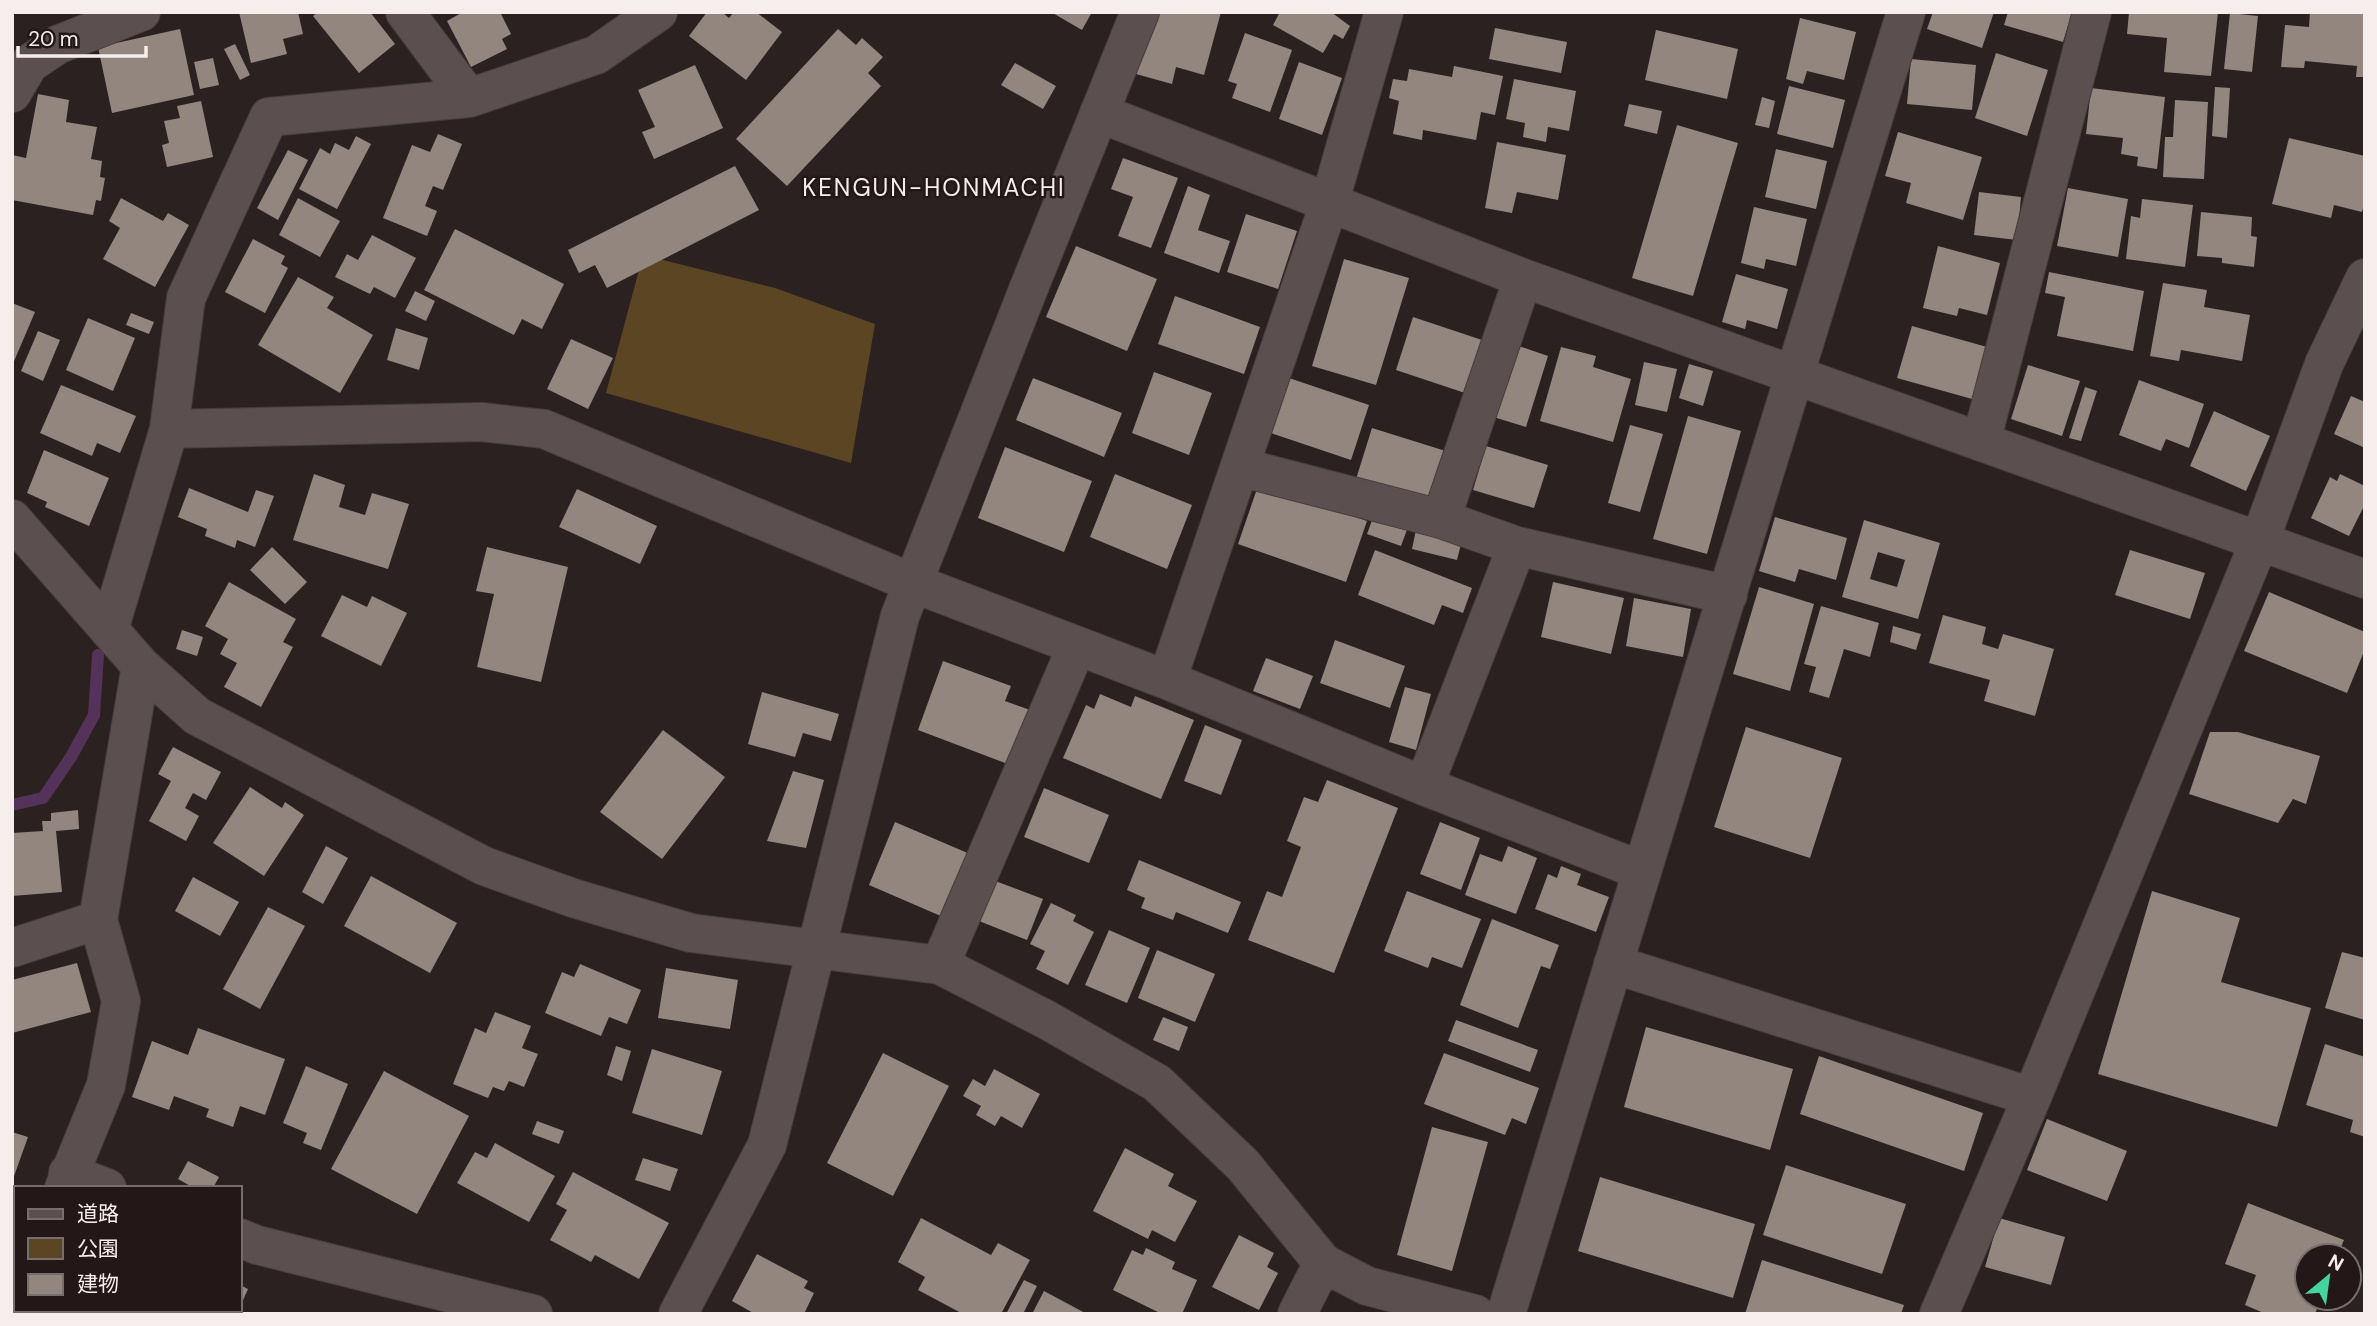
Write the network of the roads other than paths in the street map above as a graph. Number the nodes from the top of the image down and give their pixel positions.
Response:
1 (141, 12) edge
2 (405, 12) edge
3 (658, 12) edge
4 (1140, 12) edge
5 (1384, 12) edge
6 (1906, 12) edge
7 (2092, 12) edge
8 (12, 93) edge
9 (469, 98) junction
10 (1099, 113) junction
11 (1329, 204) junction
12 (1523, 278) junction
13 (2365, 278) edge
14 (1796, 376) junction
15 (169, 429) junction
16 (1981, 442) junction
17 (1240, 467) junction
18 (12, 519) edge
19 (1441, 519) junction
20 (2260, 540) junction
21 (1517, 546) junction
22 (2365, 579) edge
23 (913, 583) junction
24 (1728, 595) junction
25 (109, 630) junction
26 (1077, 646) junction
27 (141, 666) junction
28 (1167, 680) junction
29 (1424, 786) junction
30 (1640, 870) junction
31 (98, 920) junction
32 (12, 948) edge
33 (818, 950) junction
34 (1613, 964) junction
35 (940, 965) junction
36 (2032, 1097) junction
37 (66, 1180) edge
38 (97, 1186) edge
39 (242, 1239) edge
40 (1323, 1263) junction
41 (533, 1314) edge
42 (678, 1314) edge
43 (1297, 1314) edge
44 (1475, 1314) edge
45 (1506, 1314) edge
46 (1939, 1314) edge

1 - 8 street
2 - 9 street
3 - 9 street
4 - 10 street
5 - 11 street
6 - 14 street
7 - 16 street
9 - 15 street
10 - 11 street
10 - 23 street
11 - 12 street
11 - 17 street
12 - 14 street
12 - 19 street
13 - 20 street
14 - 16 street
14 - 24 street
15 - 23 street
15 - 25 street
16 - 20 street
17 - 19 street
17 - 28 street
18 - 25 street
19 - 21 street
20 - 22 street
20 - 36 street
21 - 24 street
21 - 29 street
23 - 26 street
23 - 33 street
24 - 30 street
25 - 27 street
26 - 28 street
26 - 35 street
27 - 31 street
27 - 33 street
28 - 29 street
29 - 30 street
30 - 34 street
31 - 32 street
31 - 37 street
33 - 35 street
33 - 42 street
34 - 36 street
34 - 45 street
35 - 40 street
36 - 46 street
37 - 38 street
39 - 41 street
40 - 43 street
40 - 44 street

